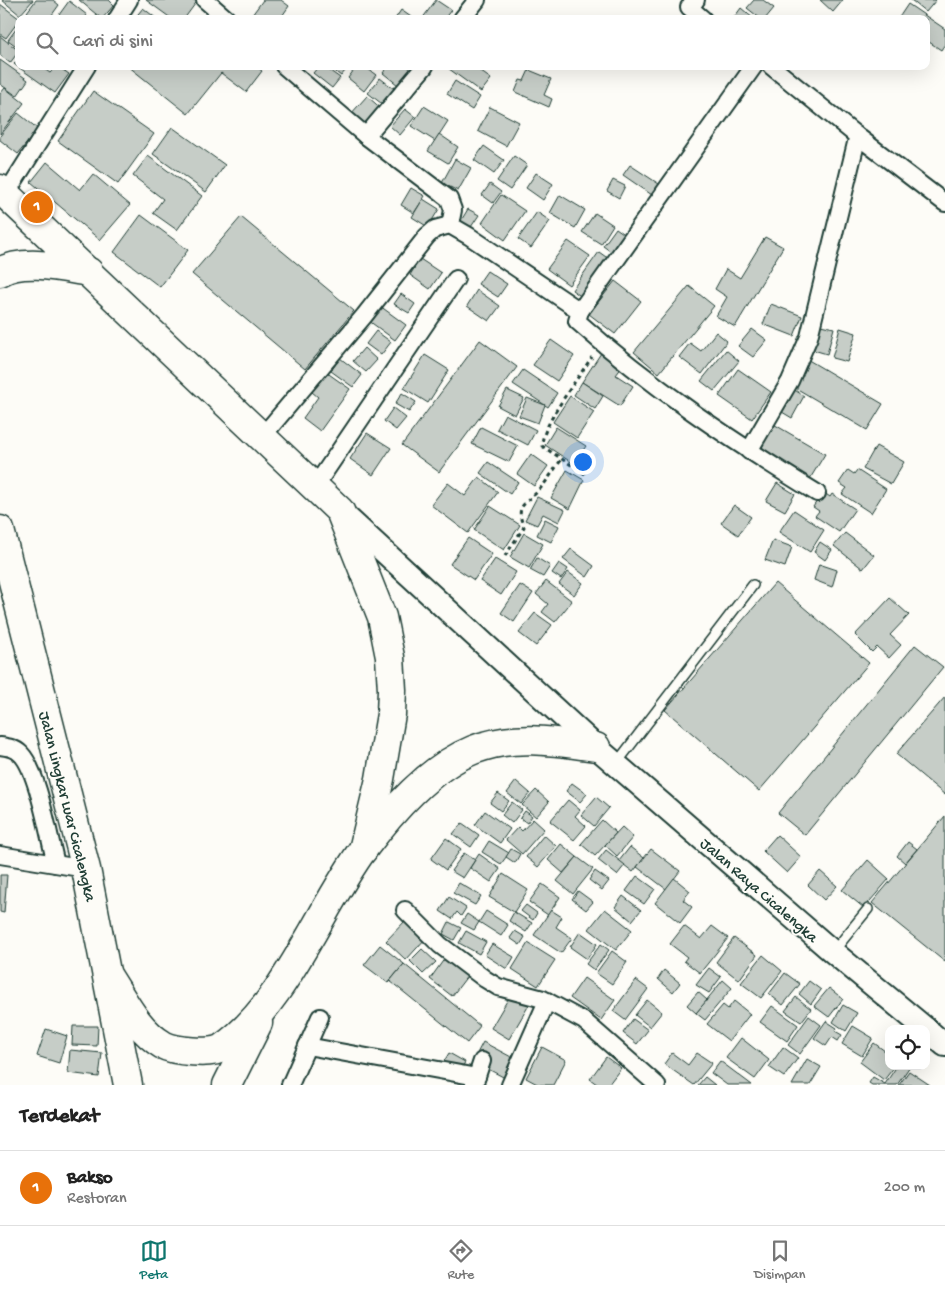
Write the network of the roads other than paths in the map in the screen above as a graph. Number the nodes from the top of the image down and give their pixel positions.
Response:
1 (128, 0) edge
2 (205, 0) edge
3 (477, 0) edge
4 (688, 2) edge
5 (119, 15) edge
6 (222, 15) edge
7 (465, 15) edge
8 (699, 15) edge
9 (84, 70) edge
10 (289, 70) edge
11 (422, 70) edge
12 (751, 70) edge
13 (776, 70) edge
14 (856, 135) junction
15 (366, 136) junction
16 (3, 191) edge
17 (945, 203) edge
18 (450, 225) junction
19 (0, 272) edge
20 (90, 272) junction
21 (456, 278) dead end
22 (580, 311) junction
23 (261, 438) junction
24 (749, 451) junction
25 (314, 488) junction
26 (817, 493) dead end
27 (340, 511) junction
28 (0, 530) edge
29 (754, 585) dead end
30 (0, 746) edge
31 (606, 756) junction
32 (363, 850) junction
33 (0, 855) edge
34 (56, 864) junction
35 (86, 869) junction
36 (405, 910) dead end
37 (868, 910) dead end
38 (832, 952) junction
39 (107, 975) junction
40 (547, 1001) junction
41 (265, 1008) junction
42 (320, 1017) dead end
43 (921, 1025) edge
44 (930, 1032) edge
45 (945, 1045) edge
46 (307, 1046) junction
47 (482, 1061) dead end
48 (476, 1081) edge
49 (128, 1085) edge
50 (227, 1085) edge
51 (290, 1085) edge
52 (510, 1085) edge
53 (658, 1085) edge

1 - 5 street
2 - 6 street
3 - 7 street
4 - 8 street
9 - 16 street
10 - 15 street
11 - 15 street
12 - 22 street
13 - 14 street
14 - 17 street
14 - 24 street
15 - 18 street
16 - 20 highway
18 - 22 street
18 - 23 street
19 - 20 highway
20 - 23 highway
21 - 25 street
22 - 24 street
23 - 25 highway
24 - 26 street
25 - 27 highway
27 - 31 main road, Jalan Raya Cicalengka
27 - 32 highway
28 - 35 highway, Jalan Lingkar Luar Cicalengka
29 - 31 lane
30 - 34 street
31 - 32 highway
31 - 38 main road, Jalan Raya Cicalengka
32 - 41 highway
33 - 34 street
34 - 35 street
35 - 39 highway, Jalan Lingkar Luar Cicalengka
36 - 40 street
37 - 38 lane
38 - 43 main road, Jalan Raya Cicalengka
39 - 41 highway
39 - 49 highway, Jalan Lingkar Luar Cicalengka
40 - 52 street
40 - 53 street
41 - 50 highway
42 - 46 street
44 - 45 main road, Jalan Raya Cicalengka
46 - 48 street
46 - 51 street
47 - 48 street

